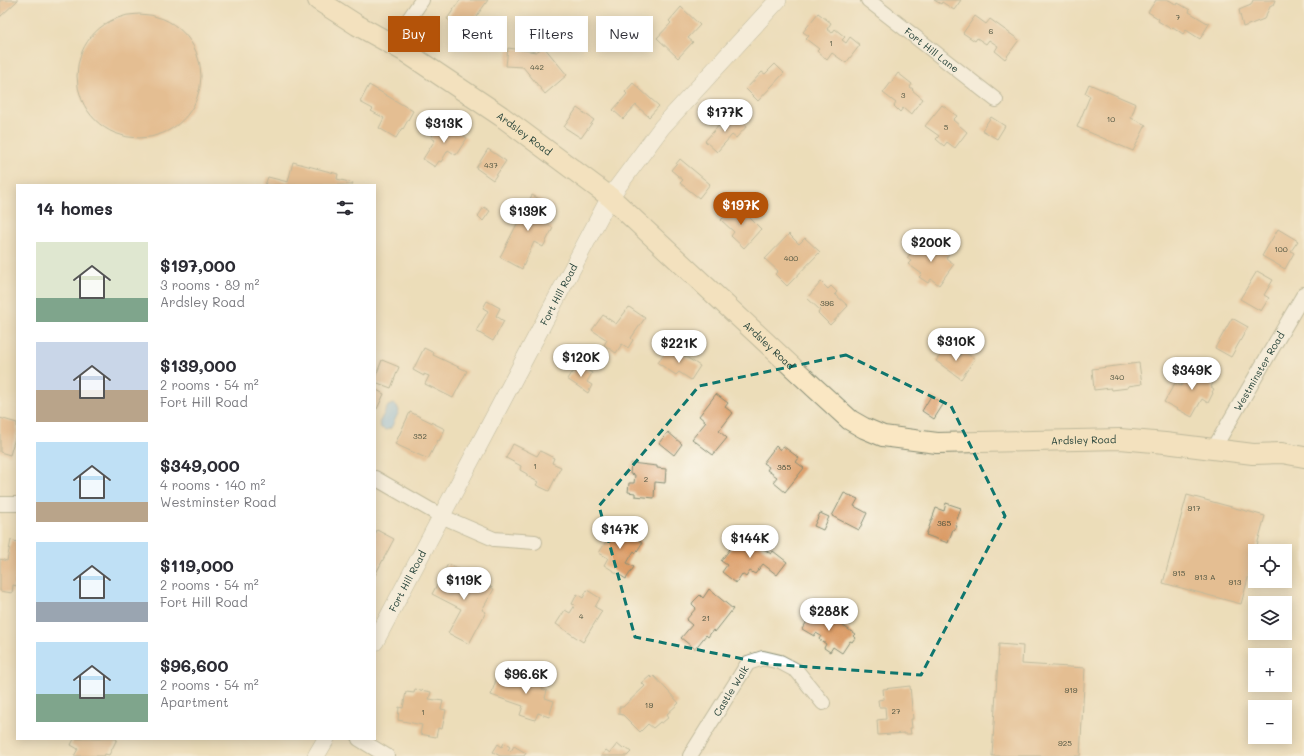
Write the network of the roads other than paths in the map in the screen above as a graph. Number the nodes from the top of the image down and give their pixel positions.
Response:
1 (318, 0) edge
2 (422, 0) edge
3 (778, 0) edge
4 (868, 0) edge
5 (411, 16) edge
6 (388, 43) edge
7 (404, 52) edge
8 (996, 100) dead end
9 (610, 197) junction
10 (1304, 294) edge
11 (1214, 448) junction
12 (1304, 457) edge
13 (376, 479) edge
14 (0, 504) edge
15 (16, 504) edge
16 (441, 516) junction
17 (535, 542) dead end
18 (376, 640) edge
19 (823, 703) dead end
20 (325, 740) edge
21 (361, 740) edge
22 (316, 756) edge
23 (387, 756) edge
24 (690, 756) edge

1 - 6 main road, Ardsley Road
2 - 5 street
3 - 9 street, Fort Hill Road
4 - 8 street, Fort Hill Lane
7 - 9 main road, Ardsley Road
9 - 11 main road, Ardsley Road
9 - 16 street, Fort Hill Road
10 - 11 street, Westminster Road
11 - 12 main road, Ardsley Road
13 - 16 street
14 - 15 street
16 - 17 street
16 - 18 street, Fort Hill Road
19 - 24 street, Castle Walk
20 - 22 street
21 - 23 street

